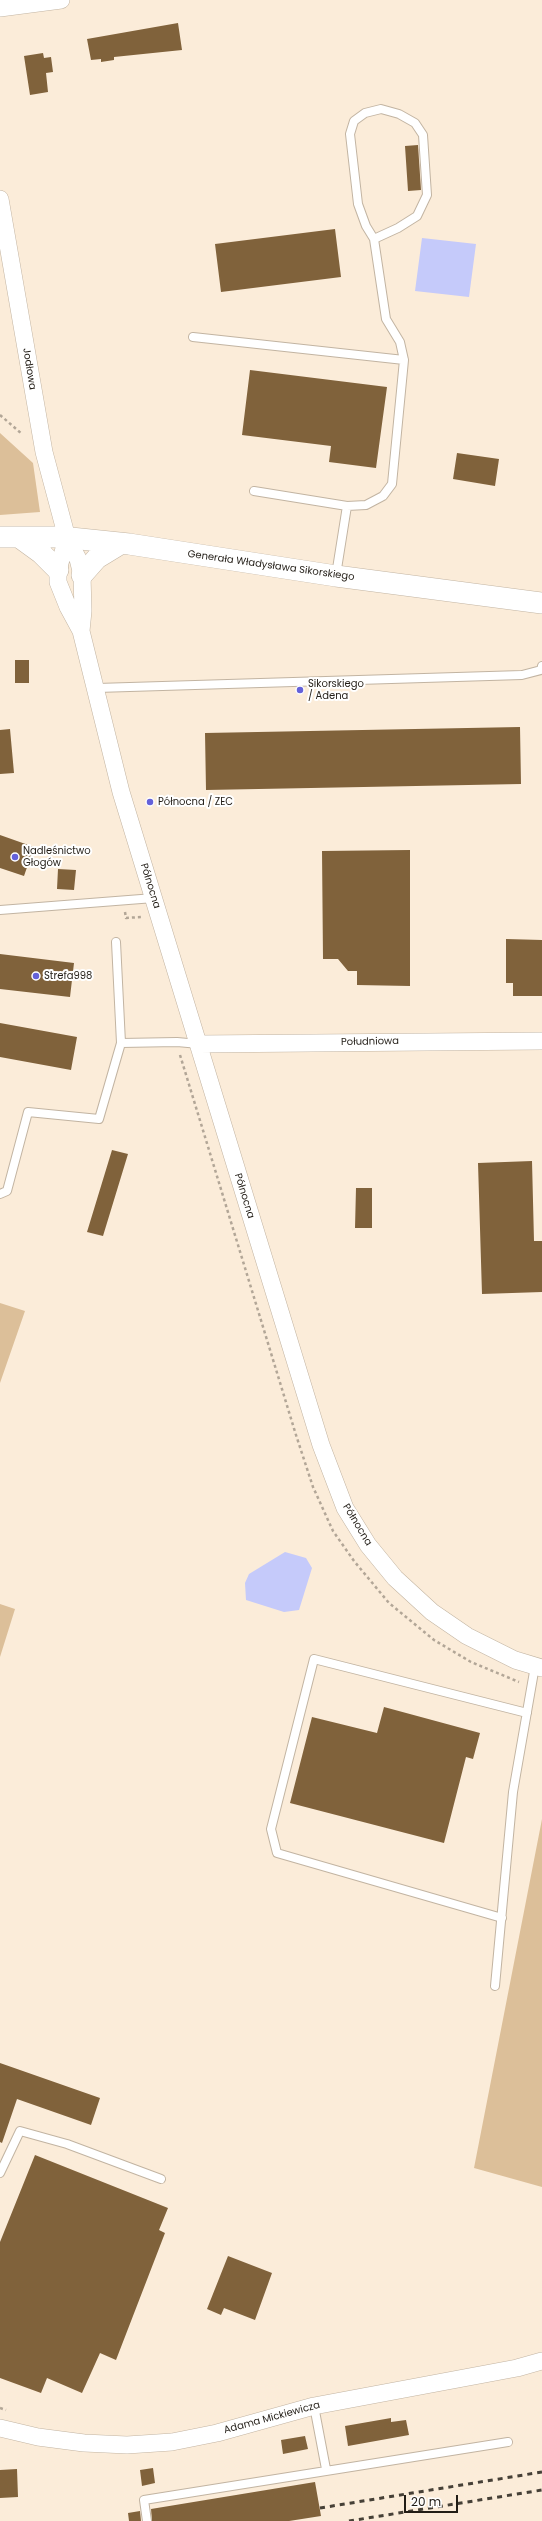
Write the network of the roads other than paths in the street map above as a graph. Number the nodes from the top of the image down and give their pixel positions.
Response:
1 (61, 0) edge
2 (0, 8) edge
3 (0, 199) edge
4 (374, 238) junction
5 (193, 337) dead end
6 (404, 360) junction
7 (254, 491) dead end
8 (347, 506) junction
9 (9, 537) edge
10 (67, 538) junction
11 (120, 544) junction
12 (58, 570) junction
13 (82, 575) junction
14 (336, 576) junction
15 (542, 603) edge
16 (81, 631) junction
17 (542, 666) edge
18 (97, 688) junction
19 (154, 898) junction
20 (0, 910) edge
21 (116, 942) dead end
22 (542, 1041) edge
23 (121, 1043) junction
24 (199, 1044) junction
25 (0, 1194) edge
26 (539, 1667) edge
27 (527, 1713) junction
28 (502, 1918) junction
29 (495, 1986) dead end
30 (0, 2173) edge
31 (161, 2179) dead end
32 (542, 2361) edge
33 (314, 2406) junction
34 (0, 2428) edge
35 (508, 2442) dead end
36 (326, 2469) junction
37 (147, 2521) edge

1 - 2 street
3 - 10 street, Jodłowa
4 - 4 lane
4 - 6 lane
5 - 6 lane
6 - 8 lane
7 - 8 lane
8 - 14 lane
9 - 10 street, Generała Władysława Sikorskiego
9 - 12 street
10 - 11 street, Generała Władysława Sikorskiego
10 - 12 street, Północna
10 - 13 street, Północna
11 - 13 street
11 - 14 street, Generała Władysława Sikorskiego
12 - 16 street, Północna
13 - 16 street, Północna
14 - 15 street, Generała Władysława Sikorskiego
16 - 18 street, Północna
17 - 18 lane
18 - 19 street, Północna
19 - 20 lane
19 - 24 street, Północna
21 - 23 lane
22 - 24 street, Południowa
23 - 24 lane
23 - 25 lane
24 - 26 street, Północna
26 - 27 lane
27 - 28 lane
27 - 28 lane
28 - 29 lane
30 - 31 lane
32 - 33 street, Adama Mickiewicza
33 - 34 street, Adama Mickiewicza
33 - 36 lane
35 - 36 lane
36 - 37 lane

